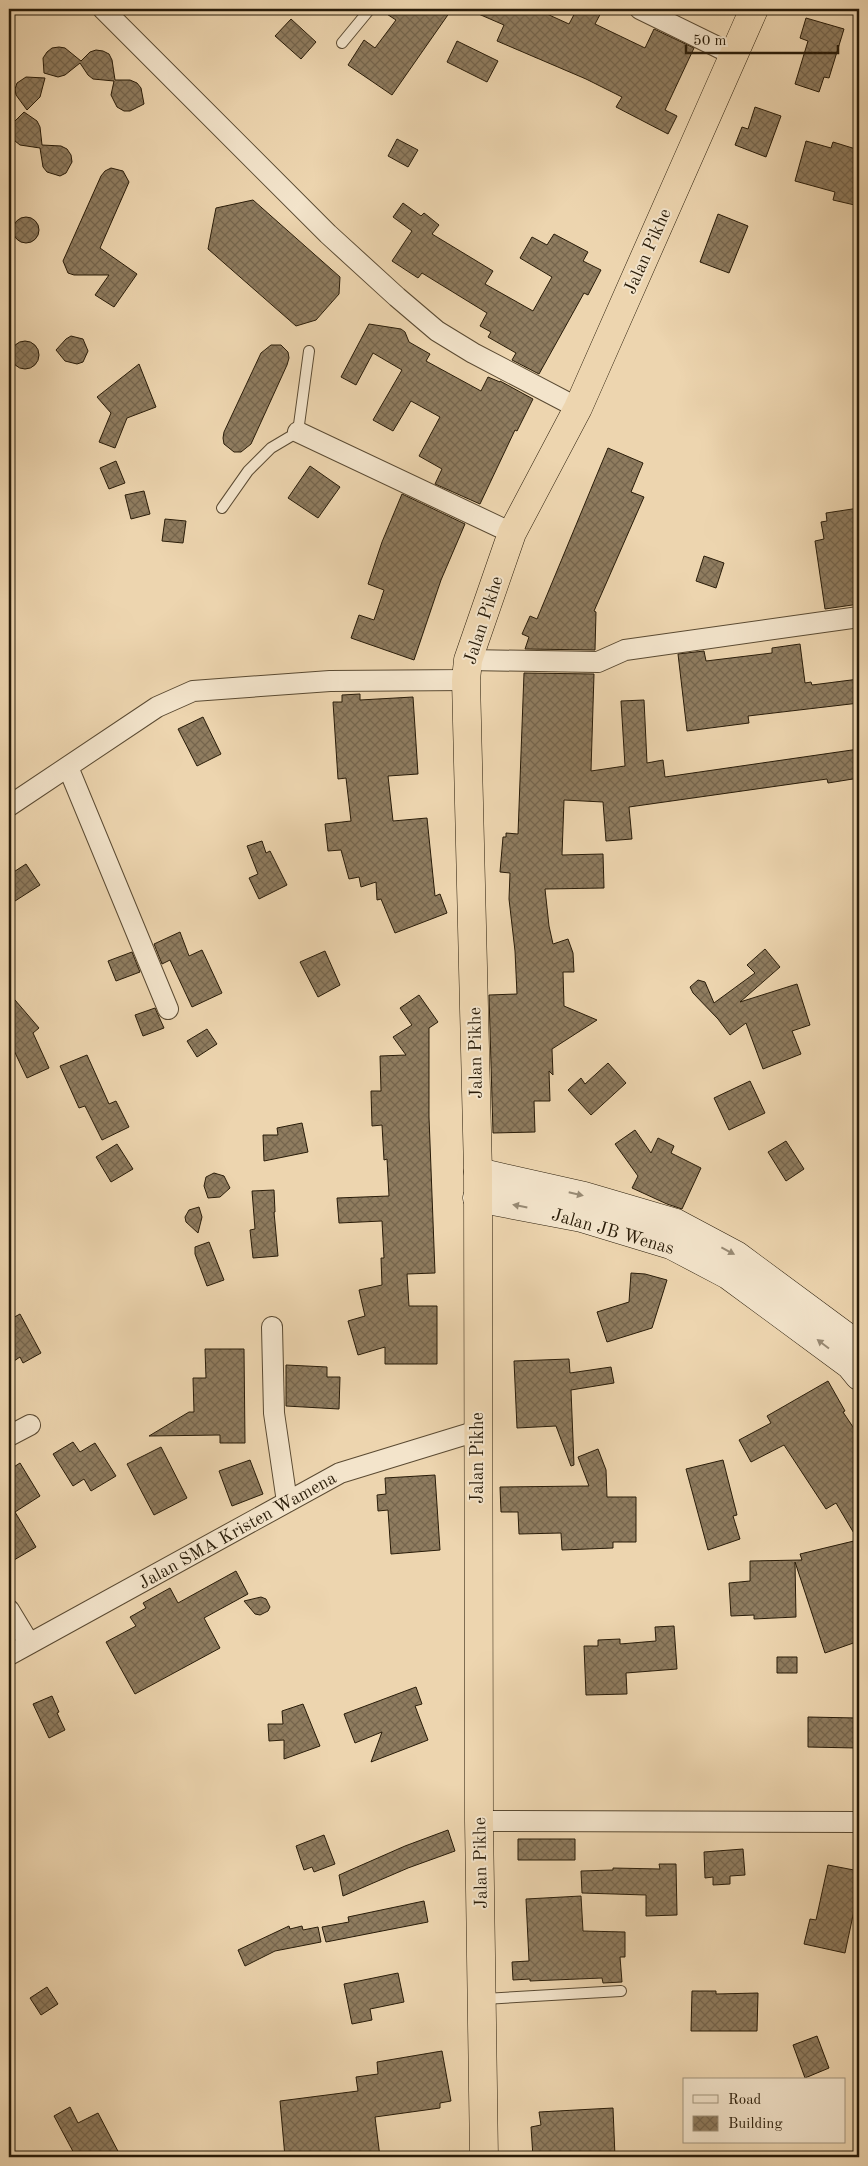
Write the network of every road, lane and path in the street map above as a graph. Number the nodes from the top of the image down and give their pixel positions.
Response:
1 (103, 9) edge
2 (370, 9) edge
3 (640, 9) edge
4 (754, 9) edge
5 (342, 43) dead end
6 (734, 55) junction
7 (309, 351) dead end
8 (578, 408) junction
9 (298, 432) junction
10 (222, 508) dead end
11 (512, 532) junction
12 (859, 617) edge
13 (467, 670) junction
14 (68, 767) junction
15 (9, 806) edge
16 (168, 1009) dead end
17 (477, 1185) junction
18 (272, 1328) dead end
19 (859, 1346) edge
20 (859, 1376) edge
21 (30, 1425) dead end
22 (477, 1431) junction
23 (9, 1436) edge
24 (287, 1502) junction
25 (9, 1610) edge
26 (29, 1643) junction
27 (9, 1655) edge
28 (479, 1821) junction
29 (859, 1822) edge
30 (621, 1991) dead end
31 (483, 1999) junction
32 (484, 2157) edge

1 - 8 street
2 - 5 lane
3 - 6 street
4 - 6 highway, Jalan Pikhe
6 - 8 highway, Jalan Pikhe
7 - 9 lane
8 - 11 highway, Jalan Pikhe
9 - 10 lane
9 - 11 street
11 - 13 highway, Jalan Pikhe
12 - 13 street
13 - 14 street
13 - 17 highway, Jalan Pikhe
14 - 15 street
14 - 16 street
17 -> 19 main road, Jalan JB Wenas
20 -> 17 main road, Jalan JB Wenas
17 - 22 highway, Jalan Pikhe
18 - 24 street
21 - 23 street
22 - 24 street, Jalan SMA Kristen Wamena
22 - 28 highway, Jalan Pikhe
24 - 26 street, Jalan SMA Kristen Wamena
25 - 26 street
26 - 27 street, Jalan SMA Kristen Wamena
28 - 29 street
28 - 31 highway, Jalan Pikhe
30 - 31 lane
31 - 32 highway, Jalan Pikhe

